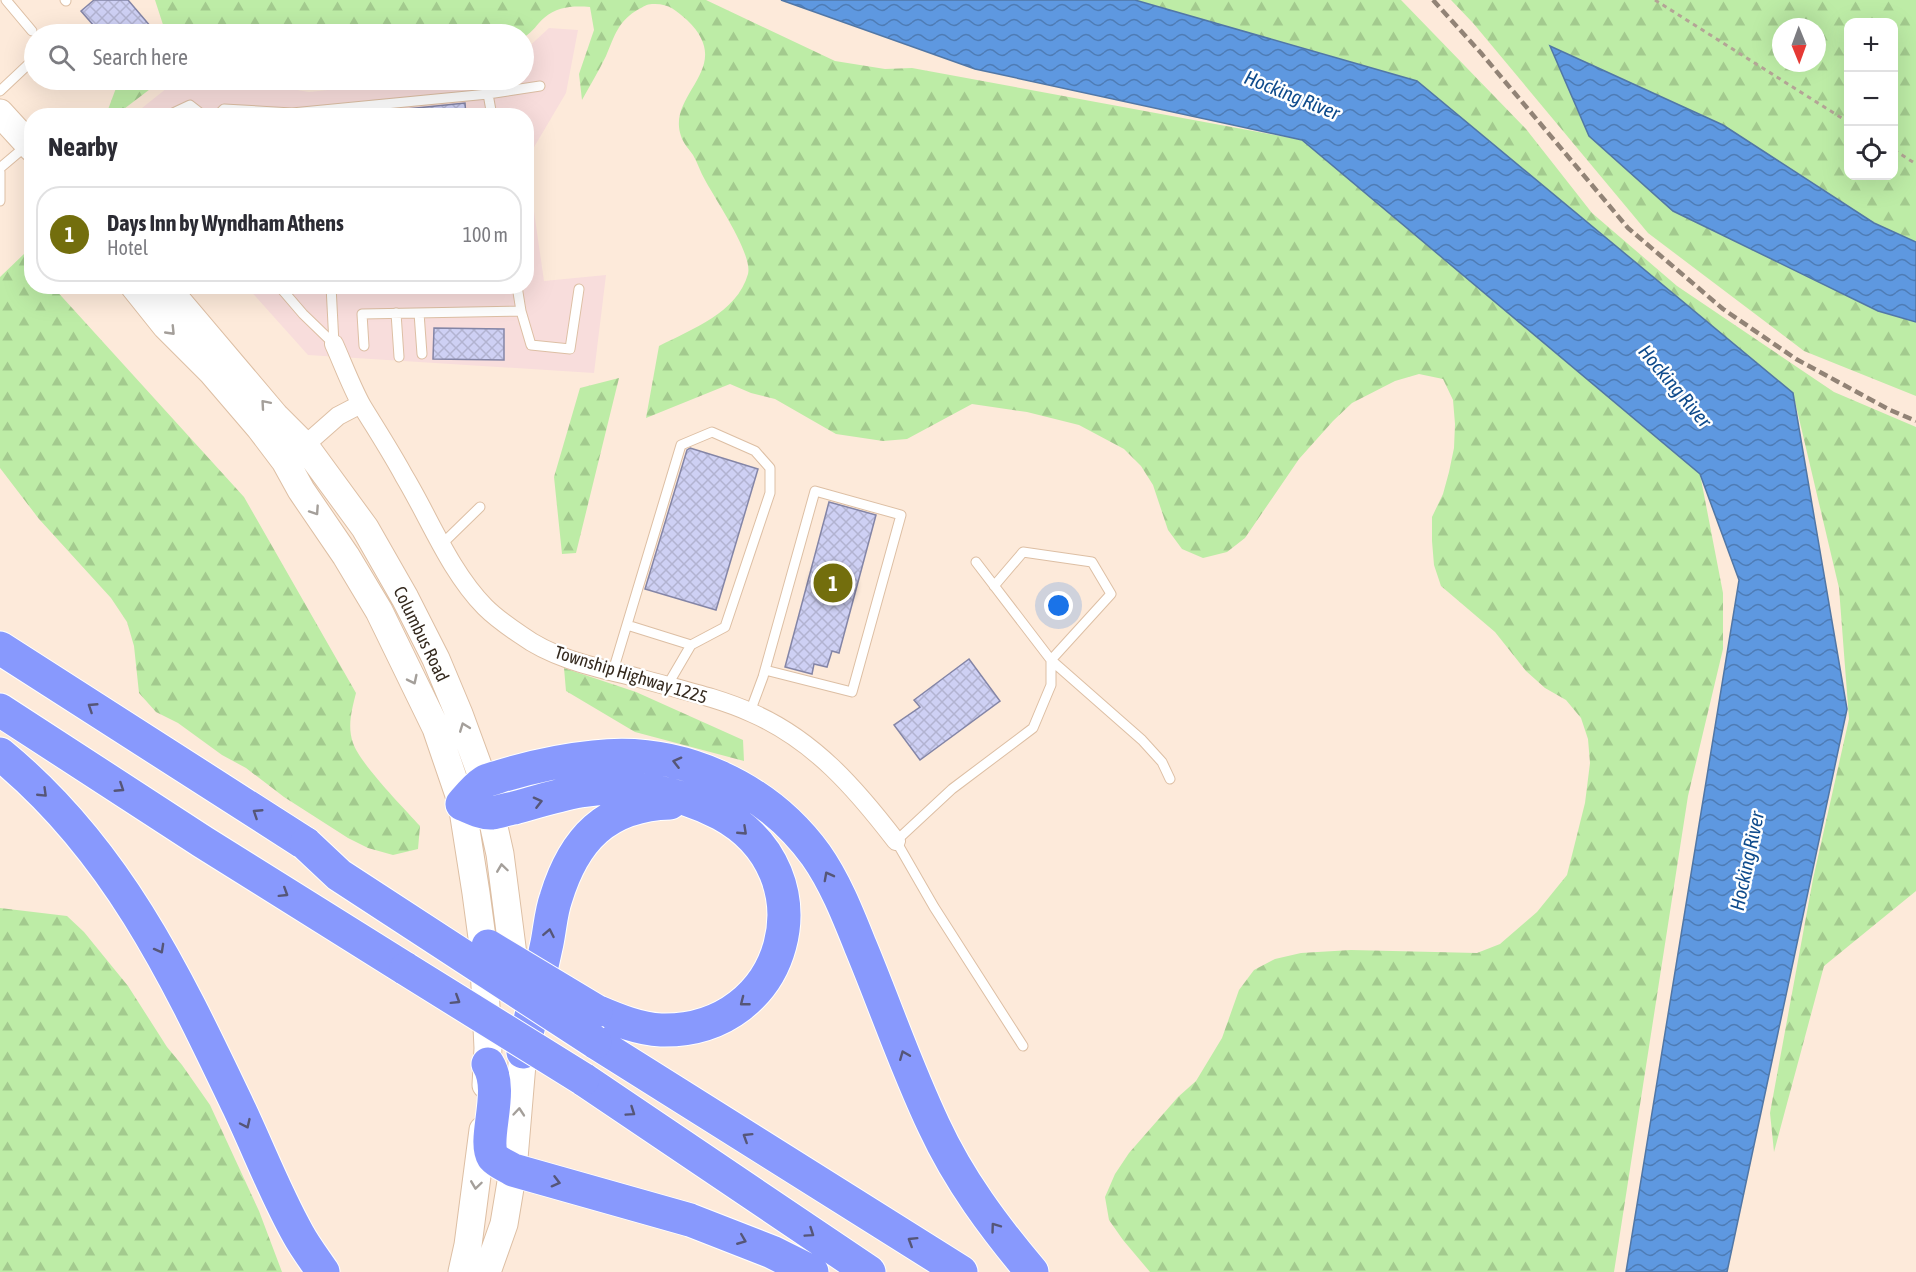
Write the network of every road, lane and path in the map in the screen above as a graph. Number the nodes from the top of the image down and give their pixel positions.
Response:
1 (6, 0) edge
2 (1655, 0) edge
3 (26, 24) edge
4 (24, 68) edge
5 (540, 86) dead end
6 (534, 87) edge
7 (514, 90) edge
8 (0, 91) edge
9 (488, 94) junction
10 (344, 108) edge
11 (491, 108) edge
12 (0, 113) edge
13 (1844, 119) edge
14 (24, 139) edge
15 (24, 151) edge
16 (1898, 153) edge
17 (1916, 164) edge
18 (0, 170) edge
19 (0, 201) edge
20 (579, 289) dead end
21 (140, 294) edge
22 (172, 294) edge
23 (286, 294) edge
24 (331, 294) edge
25 (518, 294) edge
26 (521, 310) junction
27 (396, 313) junction
28 (419, 313) junction
29 (334, 344) junction
30 (364, 346) dead end
31 (422, 354) dead end
32 (399, 357) dead end
33 (361, 404) junction
34 (295, 454) junction
35 (480, 507) dead end
36 (441, 545) junction
37 (976, 562) dead end
38 (994, 586) junction
39 (627, 625) junction
40 (691, 645) junction
41 (0, 648) edge
42 (1051, 660) junction
43 (765, 670) junction
44 (613, 671) junction
45 (667, 686) junction
46 (0, 710) edge
47 (750, 712) junction
48 (0, 754) edge
49 (1170, 779) dead end
50 (484, 782) junction
51 (700, 805) junction
52 (476, 809) junction
53 (896, 841) junction
54 (596, 1027) junction
55 (1023, 1046) dead end
56 (523, 1052) junction
57 (488, 1064) junction
58 (513, 1170) junction
59 (324, 1272) edge
60 (462, 1272) edge
61 (487, 1272) edge
62 (812, 1272) edge
63 (869, 1272) edge
64 (961, 1272) edge
65 (1032, 1272) edge

1 - 3 lane
2 - 13 path
4 - 8 lane
5 - 6 lane
7 - 9 lane
9 - 10 lane
9 - 11 lane
12 - 14 main road
15 - 18 lane
16 - 17 path
18 - 19 lane
20 - 26 lane
21 -> 34 main road, Columbus Road
34 -> 22 main road, Columbus Road
23 - 29 lane
24 - 29 lane
25 - 26 lane
26 - 28 lane
27 - 28 lane
27 - 30 lane
27 - 32 lane
28 - 31 lane
29 - 33 street, Township Highway 1225
33 - 34 street
33 - 36 street, Township Highway 1225
50 -> 34 main road, Columbus Road
34 -> 52 main road, Columbus Road
35 - 36 lane
36 - 44 street, Township Highway 1225
37 - 38 lane
38 - 42 lane
38 - 42 lane
39 - 40 lane
39 - 40 lane
39 - 44 lane
40 - 45 lane
54 -> 41 highway, bridge
42 - 49 lane
42 - 53 lane
43 - 43 lane
43 - 47 lane
44 - 45 street, Township Highway 1225
45 - 47 street, Township Highway 1225
46 -> 63 highway, bridge
47 - 53 street, Township Highway 1225
48 -> 59 highway
50 - 52 highway
65 -> 50 highway
52 -> 51 highway
51 -> 54 highway
56 -> 51 highway
56 -> 52 main road, Columbus Road
52 - 57 main road
53 - 55 lane
64 -> 54 highway
58 -> 56 main road, Columbus Road
57 - 58 highway
57 -> 60 main road
58 - 61 main road, Columbus Road
58 -> 62 highway

